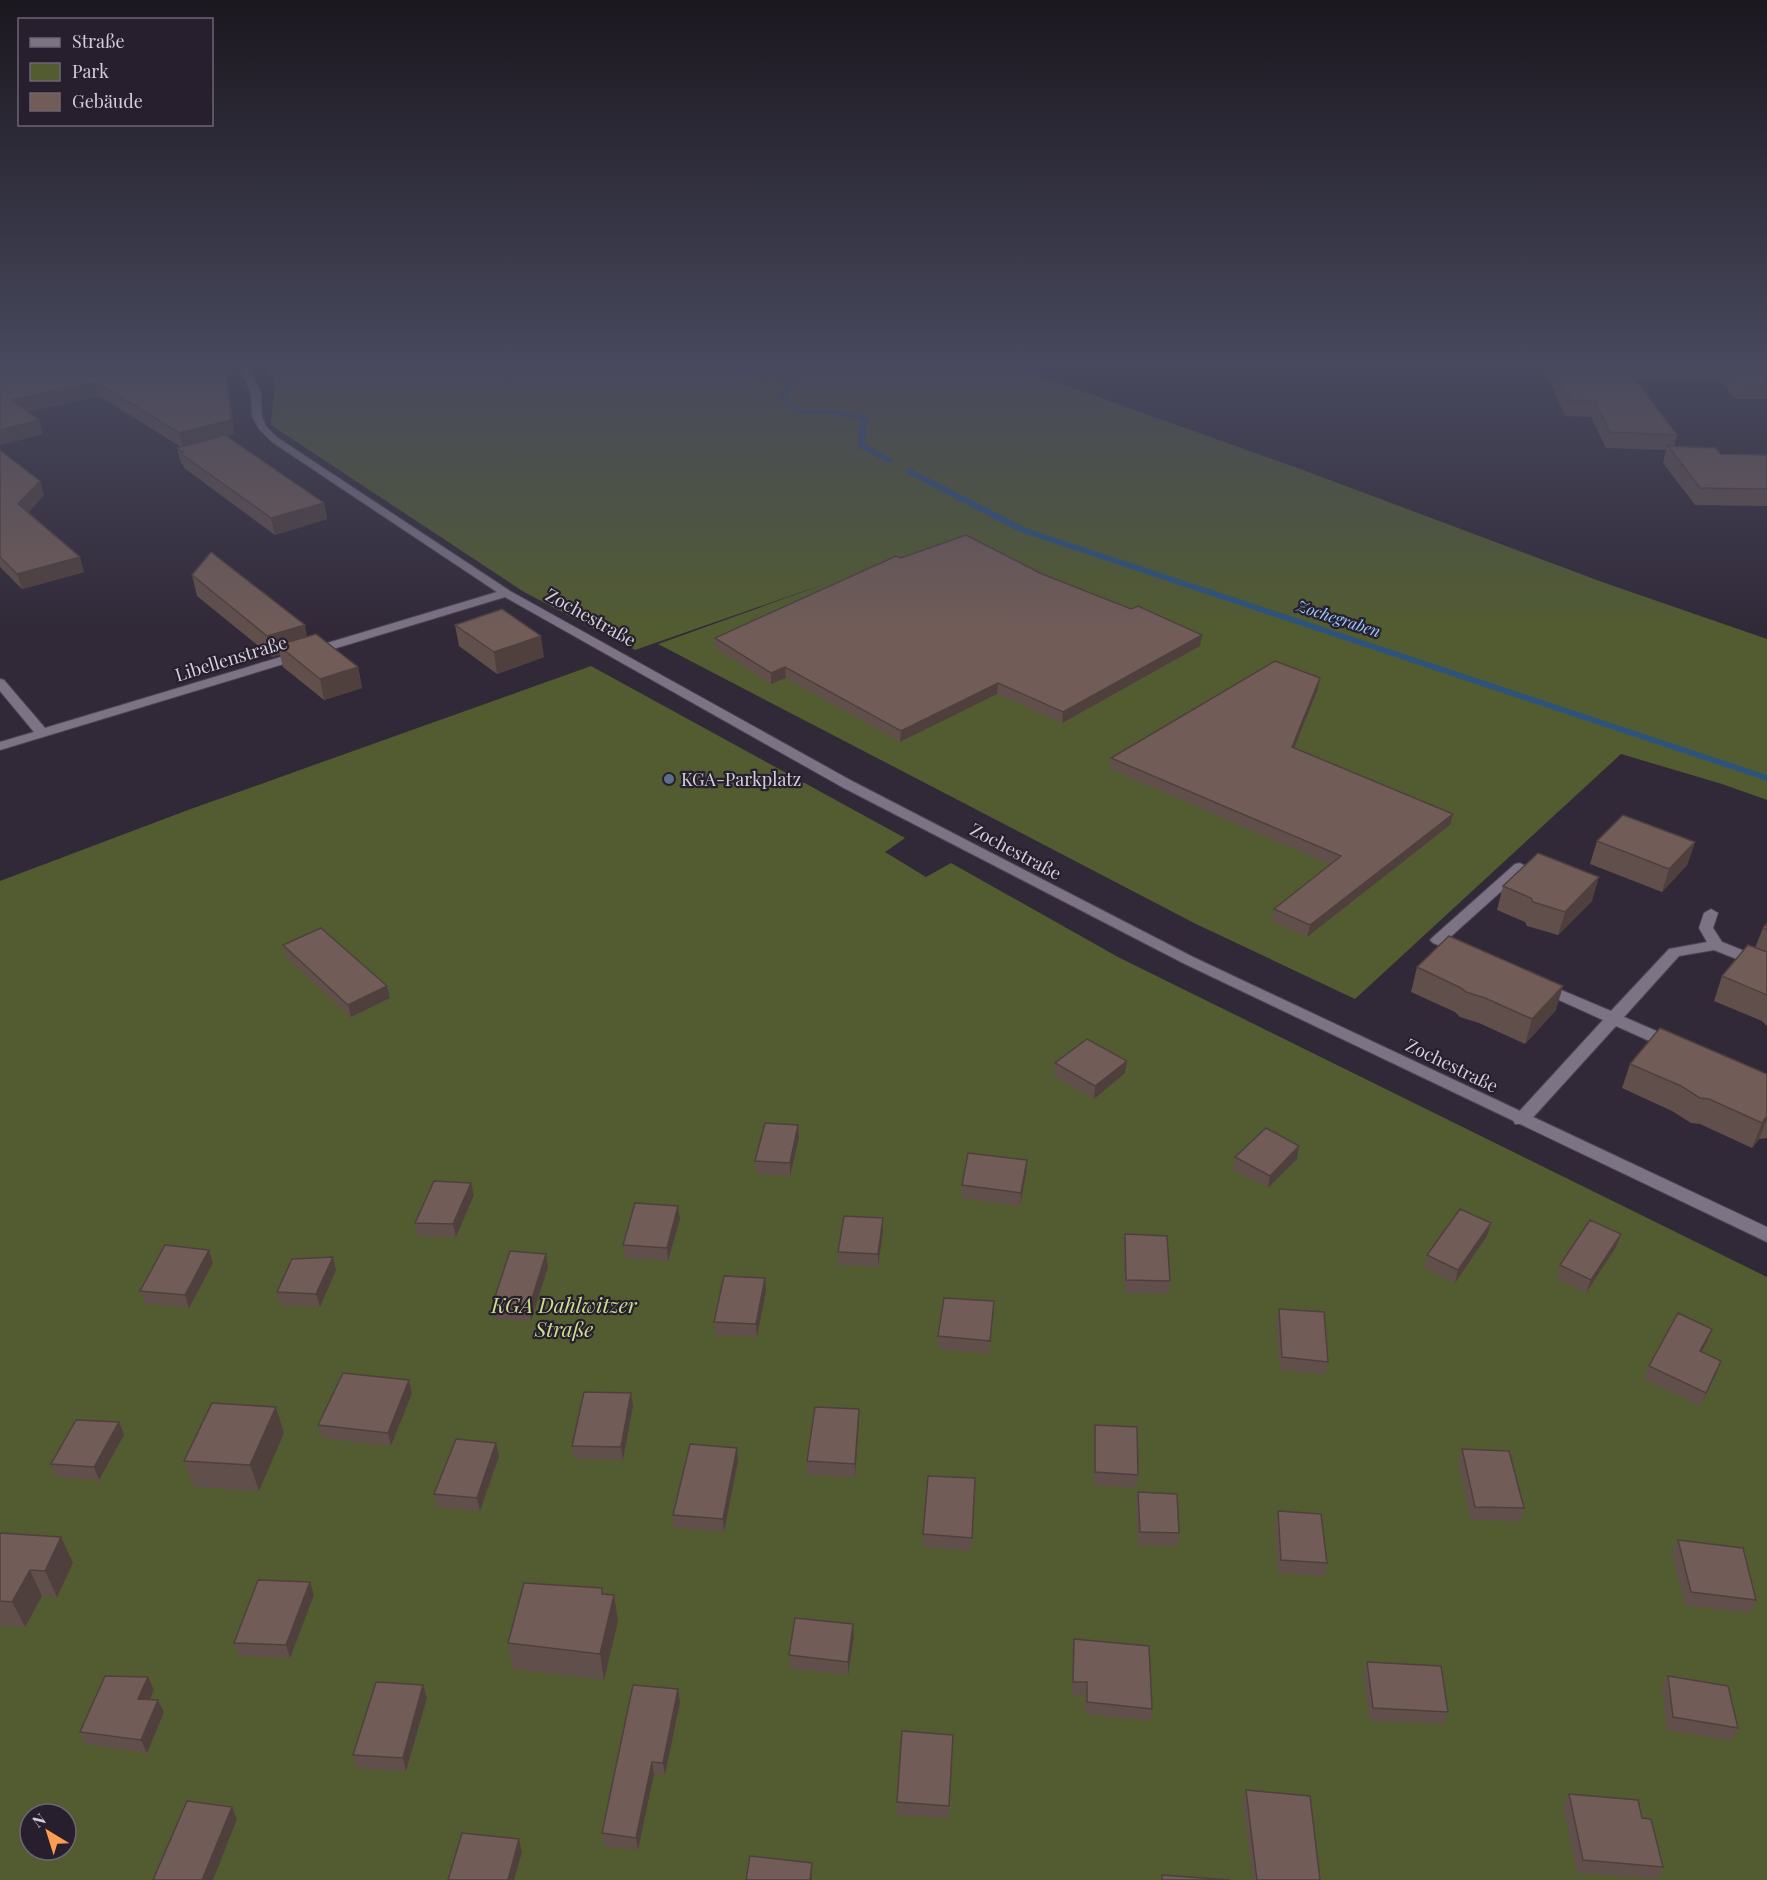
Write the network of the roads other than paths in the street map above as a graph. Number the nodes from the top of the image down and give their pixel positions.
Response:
1 (299, 456) edge
2 (506, 593) junction
3 (0, 683) edge
4 (42, 733) junction
5 (0, 746) edge
6 (1520, 867) edge
7 (1711, 913) dead end
8 (1716, 945) junction
9 (1470, 954) edge
10 (1767, 966) edge
11 (1525, 979) edge
12 (1612, 1018) junction
13 (1684, 1050) edge
14 (1521, 1120) junction
15 (1767, 1235) edge

1 - 2 street, Zochestraße
2 - 4 street, Libellenstraße
2 - 14 street, Zochestraße
3 - 4 street
4 - 5 street, Libellenstraße
6 - 9 street
7 - 8 street
8 - 10 street
8 - 12 street
11 - 12 street
12 - 13 street
12 - 14 street
14 - 15 street, Zochestraße

